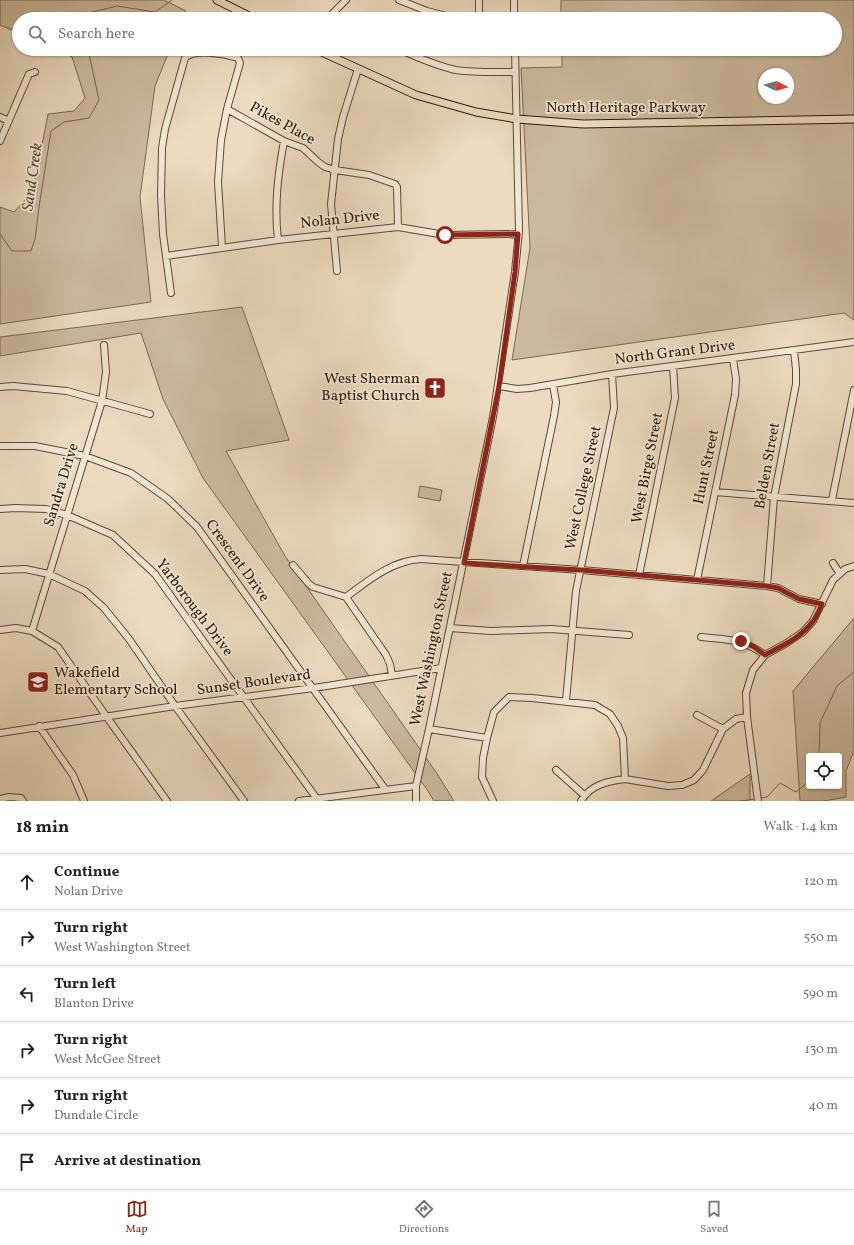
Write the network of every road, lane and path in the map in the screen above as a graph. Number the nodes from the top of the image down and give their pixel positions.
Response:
1 (218, 0) edge
2 (346, 0) edge
3 (399, 0) edge
4 (479, 0) edge
5 (514, 0) edge
6 (241, 12) edge
7 (334, 12) edge
8 (427, 12) edge
9 (479, 12) edge
10 (514, 12) edge
11 (187, 56) edge
12 (232, 56) edge
13 (330, 56) edge
14 (416, 56) edge
15 (515, 56) edge
16 (358, 69) junction
17 (35, 72) dead end
18 (515, 72) junction
19 (227, 109) junction
20 (0, 117) edge
21 (517, 119) junction
22 (854, 119) edge
23 (9, 121) junction
24 (0, 141) edge
25 (284, 141) junction
26 (335, 170) junction
27 (398, 227) junction
28 (334, 234) junction
29 (518, 234) junction
30 (278, 240) junction
31 (222, 247) junction
32 (166, 256) junction
33 (337, 271) dead end
34 (172, 293) dead end
35 (854, 342) edge
36 (104, 345) dead end
37 (794, 351) junction
38 (733, 359) junction
39 (673, 366) junction
40 (612, 374) junction
41 (553, 385) junction
42 (499, 386) junction
43 (0, 388) edge
44 (854, 390) edge
45 (102, 400) junction
46 (150, 414) dead end
47 (0, 446) edge
48 (85, 456) junction
49 (715, 492) junction
50 (774, 497) junction
51 (832, 500) junction
52 (854, 503) edge
53 (0, 510) edge
54 (67, 515) junction
55 (464, 563) junction
56 (833, 563) dead end
57 (293, 565) dead end
58 (523, 566) junction
59 (854, 566) edge
60 (0, 570) edge
61 (581, 570) junction
62 (49, 574) junction
63 (840, 574) junction
64 (639, 575) junction
65 (697, 580) junction
66 (767, 586) junction
67 (346, 597) junction
68 (822, 604) junction
69 (450, 628) junction
70 (0, 630) edge
71 (32, 631) junction
72 (572, 631) junction
73 (629, 635) dead end
74 (701, 637) dead end
75 (765, 655) junction
76 (441, 668) junction
77 (392, 675) junction
78 (314, 688) junction
79 (245, 697) junction
80 (566, 701) junction
81 (175, 706) junction
82 (698, 715) dead end
83 (106, 716) junction
84 (747, 716) junction
85 (39, 726) junction
86 (429, 729) junction
87 (723, 729) junction
88 (0, 733) edge
89 (487, 738) junction
90 (556, 770) dead end
91 (625, 779) junction
92 (416, 786) junction
93 (385, 789) junction
94 (582, 798) edge
95 (0, 799) edge
96 (317, 799) junction
97 (23, 801) edge
98 (84, 801) edge
99 (167, 801) edge
100 (244, 801) edge
101 (299, 801) edge
102 (416, 801) edge
103 (492, 801) edge
104 (758, 801) edge

1 - 6 main road
2 - 7 street
3 - 8 street
4 - 9 street
5 - 10 street
11 - 32 street
12 - 19 street
13 - 16 main road, North Heritage Parkway
14 - 18 street
15 - 18 street, West Washington Street
16 - 21 main road, North Heritage Parkway
16 - 26 street
17 - 23 street
18 - 21 street, West Washington Street
19 - 25 street, Pikes Place
19 - 31 street
20 - 23 street
21 - 22 main road, North Heritage Parkway
21 - 29 street, West Washington Street
23 - 24 street
25 - 26 street, Pikes Place
25 - 30 street
26 - 27 street, Pikes Place
26 - 28 street
27 - 28 street, Nolan Drive
27 - 29 street, Nolan Drive
28 - 30 street, Nolan Drive
28 - 33 street
29 - 42 street, West Washington Street
30 - 31 street, Nolan Drive
31 - 32 street, Nolan Drive
32 - 34 street
35 - 37 street, North Grant Drive
36 - 45 street, Sandra Drive
37 - 38 street, North Grant Drive
37 - 50 street, Belden Street
38 - 39 street, North Grant Drive
38 - 49 street, Hunt Street
39 - 40 street, North Grant Drive
39 - 64 street, West Birge Street
40 - 41 street, North Grant Drive
40 - 61 street, West College Street
41 - 42 street, North Grant Drive
41 - 58 street
42 - 55 street, West Washington Street
43 - 45 street
44 - 51 street
45 - 46 street
45 - 48 street, Sandra Drive
47 - 48 street, Crescent Drive
48 - 54 street, Sandra Drive
48 - 78 street, Crescent Drive
49 - 50 street
49 - 65 street, Hunt Street
50 - 51 street
50 - 66 street, Belden Street
51 - 52 street
53 - 54 street, Yarborough Drive
54 - 62 street, Sandra Drive
54 - 79 street, Yarborough Drive
55 - 58 street
55 - 67 street
55 - 69 street, West Washington Street
56 - 63 street
57 - 67 street
58 - 61 street
59 - 63 street
60 - 62 street
61 - 64 street
61 - 72 street, West College Street
62 - 71 street, Sandra Drive
62 - 81 street
63 - 68 street
64 - 65 street
65 - 66 street
66 - 68 street
67 - 77 street
68 - 75 street
69 - 72 street
69 - 76 street, West Washington Street
70 - 71 street
71 - 83 street
72 - 73 street
72 - 80 street, West College Street
74 - 75 street
75 - 84 street
76 - 77 street, Sunset Boulevard
76 - 86 street, West Washington Street
77 - 78 street, Sunset Boulevard
78 - 79 street, Sunset Boulevard
78 - 93 street, Crescent Drive
79 - 81 street, Sunset Boulevard
79 - 96 street, Yarborough Drive
80 - 89 street
80 - 91 street
81 - 83 street, Sunset Boulevard
81 - 100 street
82 - 87 street
83 - 85 street, Sunset Boulevard
83 - 99 street
84 - 87 street
84 - 104 street
85 - 88 street, Sunset Boulevard
85 - 98 street
86 - 89 street
86 - 92 street, West Washington Street
87 - 91 street
89 - 103 street
90 - 94 street
91 - 94 street
92 - 93 street
92 - 102 street, West Washington Street
93 - 96 street
95 - 97 street
96 - 101 street

